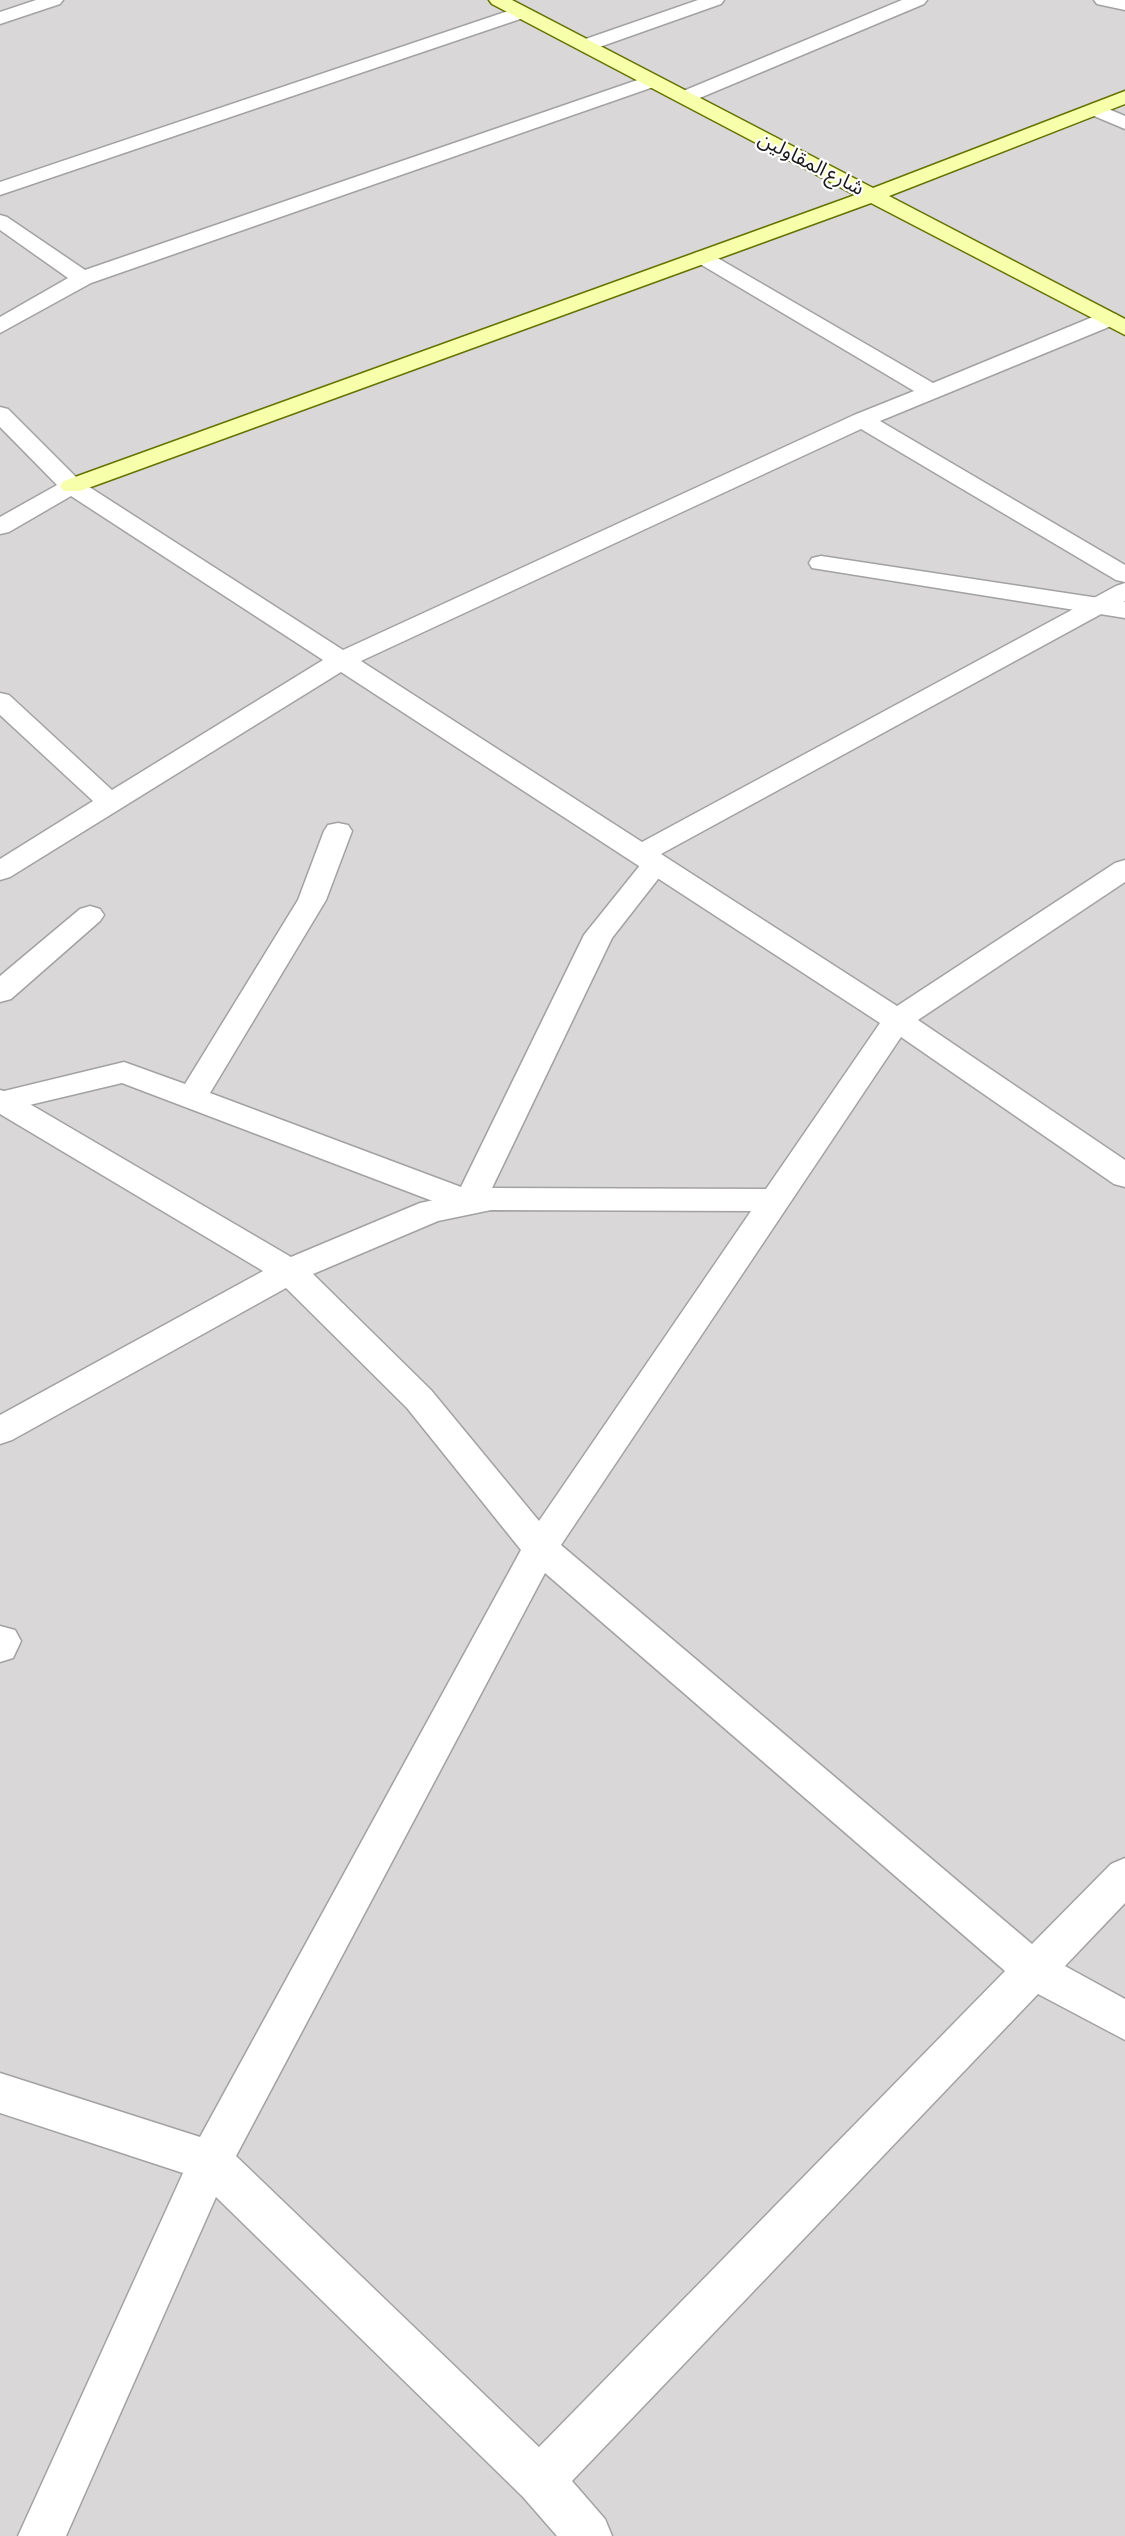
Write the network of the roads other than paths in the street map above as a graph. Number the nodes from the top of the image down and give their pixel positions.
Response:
1 (54, 0) edge
2 (498, 0) edge
3 (715, 0) edge
4 (918, 0) edge
5 (1103, 0) edge
6 (1125, 5) edge
7 (520, 13) junction
8 (0, 18) edge
9 (584, 46) junction
10 (652, 81) junction
11 (1125, 97) edge
12 (683, 98) junction
13 (1094, 109) junction
14 (1125, 123) edge
15 (0, 189) edge
16 (872, 196) junction
17 (0, 221) edge
18 (702, 257) junction
19 (82, 278) junction
20 (1117, 323) edge
21 (0, 326) edge
22 (932, 392) junction
23 (0, 414) edge
24 (862, 420) junction
25 (72, 486) junction
26 (0, 527) edge
27 (821, 563) dead end
28 (1125, 575) edge
29 (1125, 591) edge
30 (1113, 607) edge
31 (340, 661) junction
32 (0, 701) edge
33 (112, 804) junction
34 (338, 831) dead end
35 (647, 860) junction
36 (0, 871) edge
37 (1119, 880) edge
38 (90, 915) dead end
39 (0, 992) edge
40 (897, 1020) junction
41 (192, 1098) junction
42 (1, 1101) edge
43 (1125, 1176) edge
44 (777, 1200) junction
45 (470, 1203) junction
46 (289, 1270) junction
47 (0, 1431) edge
48 (540, 1548) junction
49 (1125, 1876) edge
50 (1032, 1970) junction
51 (1125, 2021) edge
52 (0, 2093) edge
53 (210, 2161) junction
54 (540, 2480) junction
55 (42, 2536) edge
56 (588, 2536) edge

1 - 8 street
2 - 7 street, شارع المقاولين
3 - 9 street
4 - 12 street
5 - 6 street
7 - 9 street, شارع المقاولين
7 - 15 street
9 - 10 street, شارع المقاولين
10 - 12 street, شارع المقاولين
10 - 19 street
11 - 13 street
12 - 16 street, شارع المقاولين
13 - 14 street
13 - 16 street
16 - 18 street
16 - 20 street, شارع المقاولين
17 - 19 street
18 - 22 street
18 - 25 street
19 - 21 street
20 - 22 street
22 - 24 street
23 - 25 street
24 - 28 street
24 - 31 street
25 - 26 street
25 - 31 street
27 - 30 street
29 - 30 street
30 - 35 street
31 - 33 street
31 - 35 street
32 - 33 street
33 - 36 street
34 - 41 street
35 - 40 street
35 - 45 street
37 - 40 street
38 - 39 street
40 - 43 street
40 - 44 street
41 - 42 street
41 - 45 street
42 - 46 street
44 - 45 street
44 - 48 street
45 - 46 street
46 - 47 street
46 - 48 street
48 - 50 street
48 - 53 street
49 - 50 street
50 - 51 street
50 - 54 street
52 - 53 street
53 - 54 street
53 - 55 street
54 - 56 street

